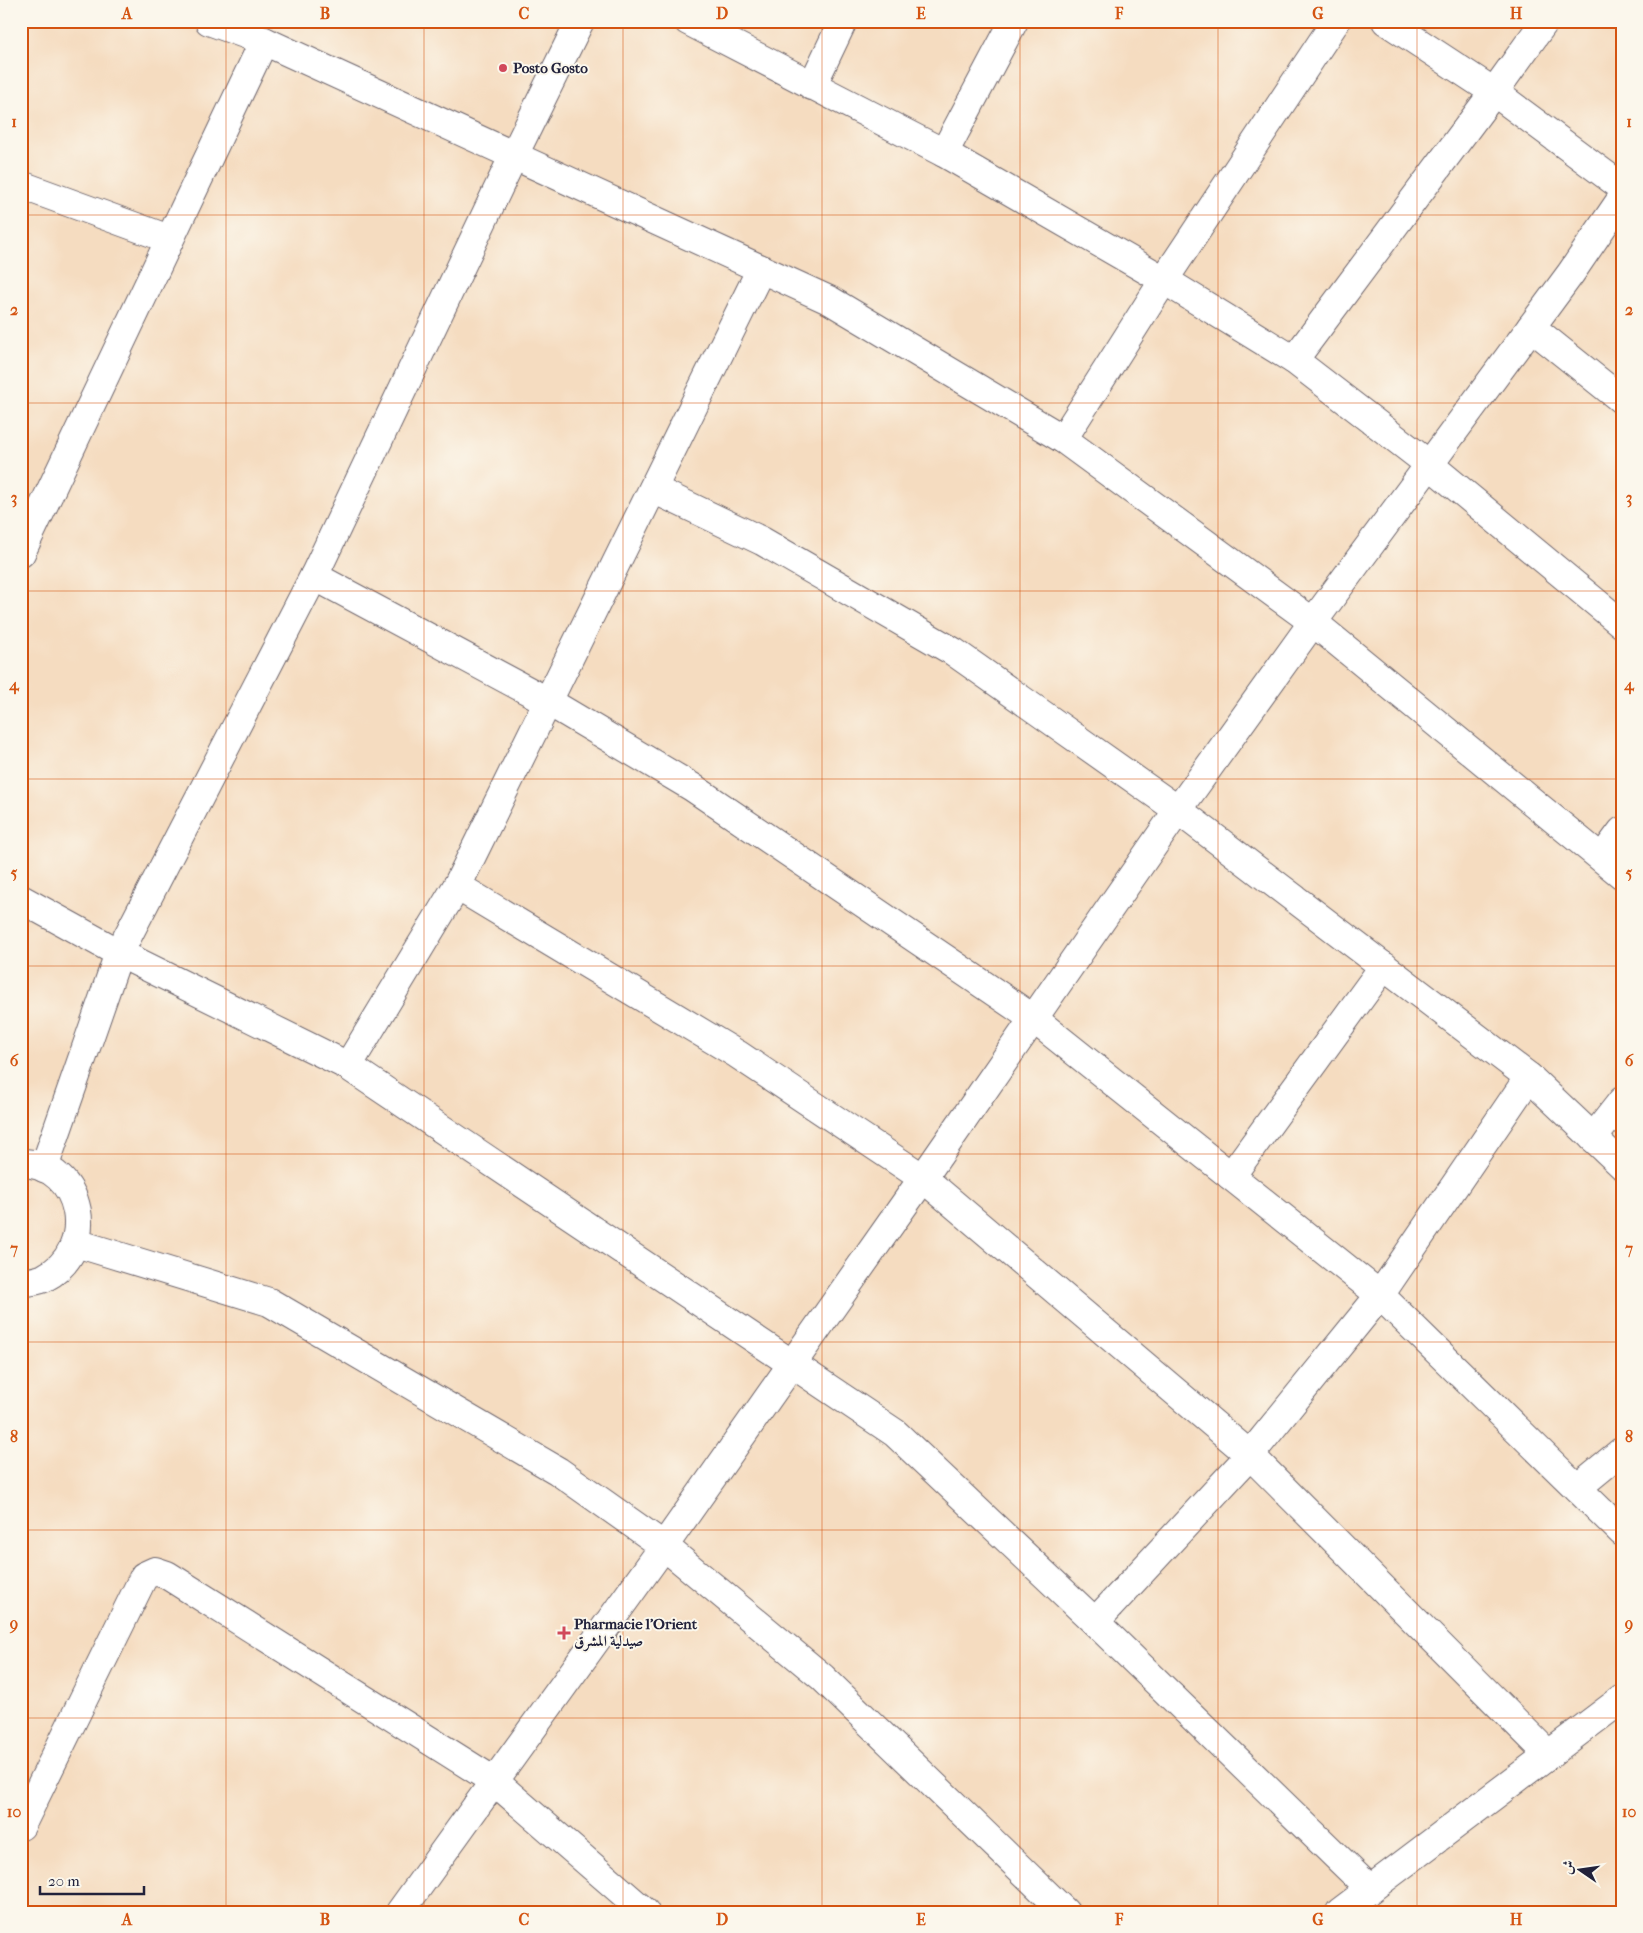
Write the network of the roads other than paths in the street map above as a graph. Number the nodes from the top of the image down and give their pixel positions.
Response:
1 (209, 21) edge
2 (580, 21) edge
3 (688, 21) edge
4 (843, 21) edge
5 (1014, 21) edge
6 (1336, 21) edge
7 (1386, 21) edge
8 (1545, 21) edge
9 (264, 41) junction
10 (812, 86) junction
11 (1494, 92) junction
12 (944, 153) junction
13 (514, 155) junction
14 (21, 185) edge
15 (1622, 187) edge
16 (1622, 198) edge
17 (169, 240) junction
18 (760, 269) junction
19 (1164, 280) junction
20 (1532, 327) junction
21 (1294, 360) junction
22 (1622, 400) edge
23 (1064, 439) junction
24 (1430, 465) junction
25 (653, 489) junction
26 (21, 553) edge
27 (314, 576) junction
28 (1313, 622) junction
29 (1622, 624) edge
30 (548, 702) junction
31 (1178, 810) junction
32 (1622, 831) edge
33 (1612, 866) edge
34 (457, 886) junction
35 (21, 899) edge
36 (120, 953) junction
37 (1384, 966) junction
38 (1034, 1019) junction
39 (348, 1066) junction
40 (1529, 1077) junction
41 (1622, 1101) edge
42 (1593, 1138) junction
43 (1622, 1165) edge
44 (33, 1166) edge
45 (1231, 1176) junction
46 (923, 1178) junction
47 (76, 1243) junction
48 (32, 1281) edge
49 (1380, 1295) junction
50 (21, 1303) edge
51 (791, 1364) junction
52 (1622, 1451) edge
53 (1250, 1455) junction
54 (1577, 1488) junction
55 (1622, 1532) edge
56 (664, 1546) junction
57 (1095, 1622) junction
58 (1622, 1699) edge
59 (1549, 1755) junction
60 (494, 1781) junction
61 (21, 1826) edge
62 (1370, 1890) junction
63 (400, 1912) edge
64 (644, 1912) edge
65 (1065, 1912) edge
66 (1340, 1912) edge

1 - 9 street
2 - 13 street
3 - 10 street
4 - 10 street
5 - 12 street
6 - 19 street
7 - 11 street
8 - 11 street
9 - 13 street
9 - 17 street
10 - 12 street
11 - 15 street
11 - 21 street
12 - 19 street
13 - 18 street
13 - 27 street
14 - 17 street
16 - 20 street
17 - 26 street
18 - 23 street
18 - 25 street
19 - 21 street
19 - 23 street
20 - 22 street
20 - 24 street
21 - 24 street
23 - 28 street
24 - 28 street
24 - 29 street
25 - 30 street
25 - 31 street
27 - 30 street
27 - 36 street
28 - 31 street
28 - 33 street
30 - 34 street
30 - 38 street
31 - 37 street
31 - 38 street
32 - 33 street
34 - 39 street
34 - 46 street
35 - 36 street
36 - 39 street
36 - 44 street
37 - 40 street
37 - 45 street
38 - 45 street
38 - 46 street
39 - 51 street
40 - 42 street
40 - 49 street
41 - 42 street
42 - 43 street
44 - 47 street
45 - 49 street
46 - 51 street
46 - 53 street
47 - 48 street
47 - 56 street
48 - 50 street
49 - 53 street
49 - 54 street
51 - 56 street
51 - 57 street
52 - 54 street
53 - 57 street
53 - 59 street
54 - 55 street
56 - 60 street
56 - 65 street
57 - 62 street
58 - 59 street
59 - 62 street
60 - 61 street
60 - 63 street
60 - 64 street
62 - 66 street

